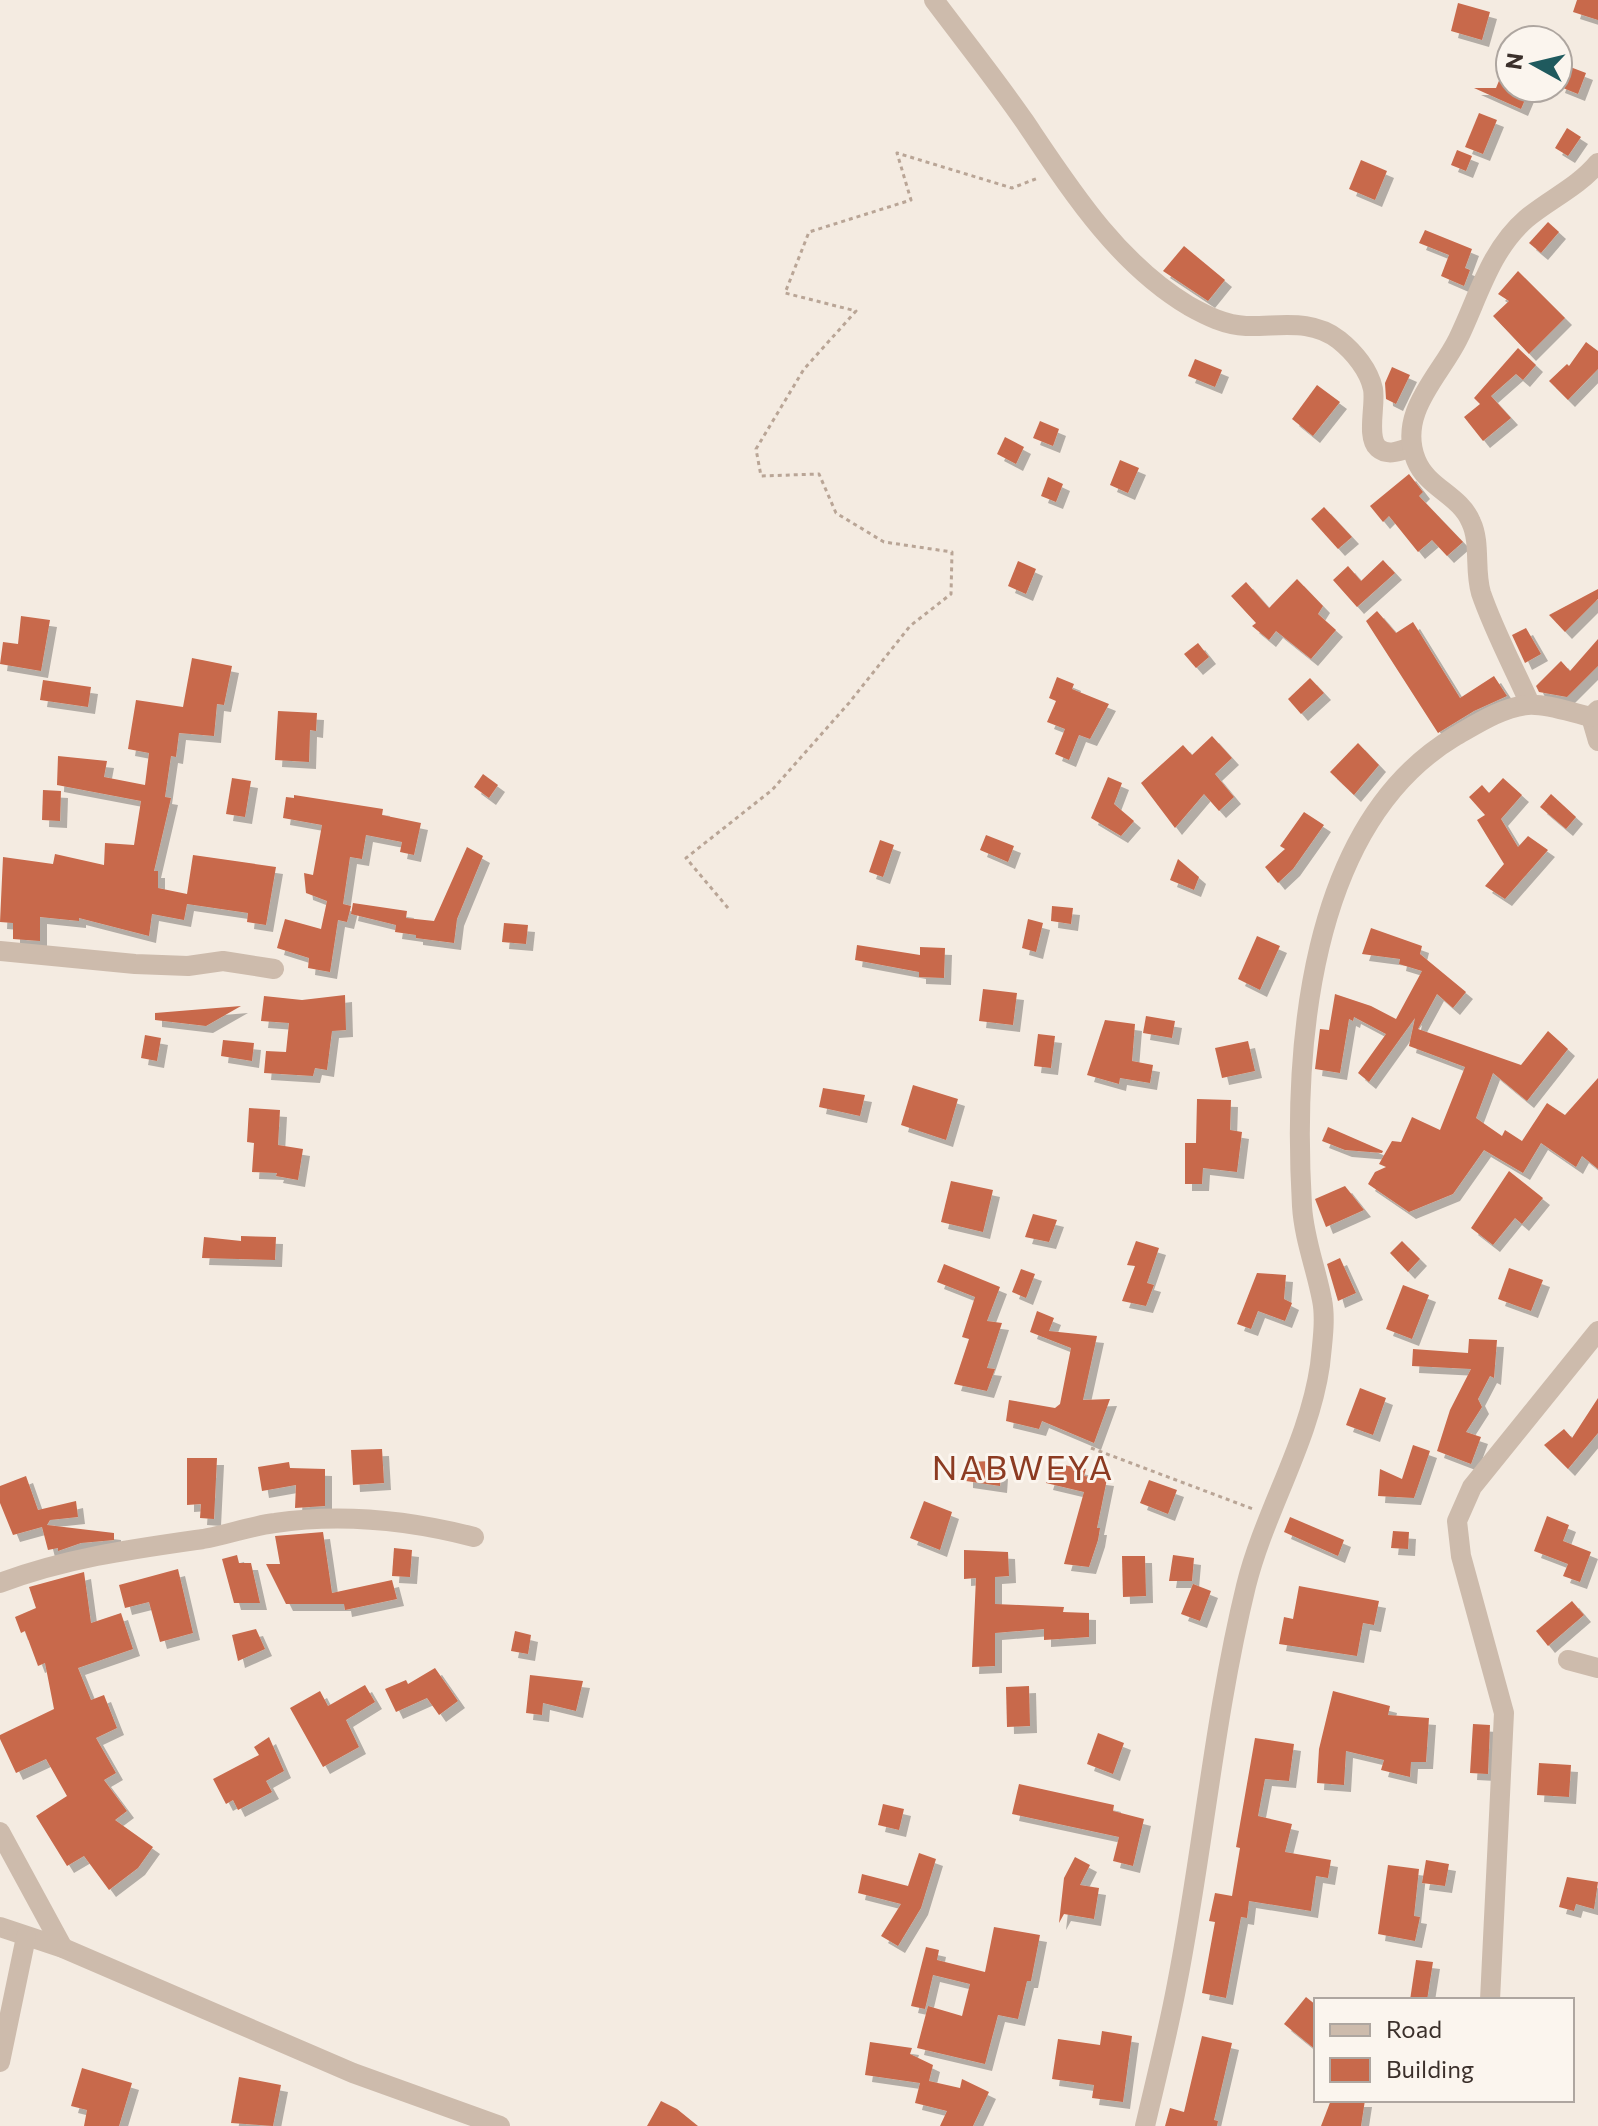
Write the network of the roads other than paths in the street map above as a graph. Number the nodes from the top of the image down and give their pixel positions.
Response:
1 (934, 0) edge
2 (1598, 163) edge
3 (1412, 447) junction
4 (1530, 704) junction
5 (1594, 713) edge
6 (1598, 741) edge
7 (0, 951) edge
8 (274, 969) dead end
9 (1598, 1331) edge
10 (474, 1537) dead end
11 (0, 1583) edge
12 (1568, 1660) dead end
13 (1598, 1668) edge
14 (0, 1832) edge
15 (0, 1927) edge
16 (26, 1937) junction
17 (63, 1948) junction
18 (1490, 1998) edge
19 (0, 2062) edge
20 (500, 2126) edge
21 (1145, 2126) edge

1 - 3 street
2 - 3 street
3 - 4 street
4 - 5 street
4 - 21 street
5 - 6 street
7 - 8 street
9 - 18 street
10 - 11 street
12 - 13 street
14 - 17 street
15 - 16 street
16 - 17 street
16 - 19 street
17 - 20 street

